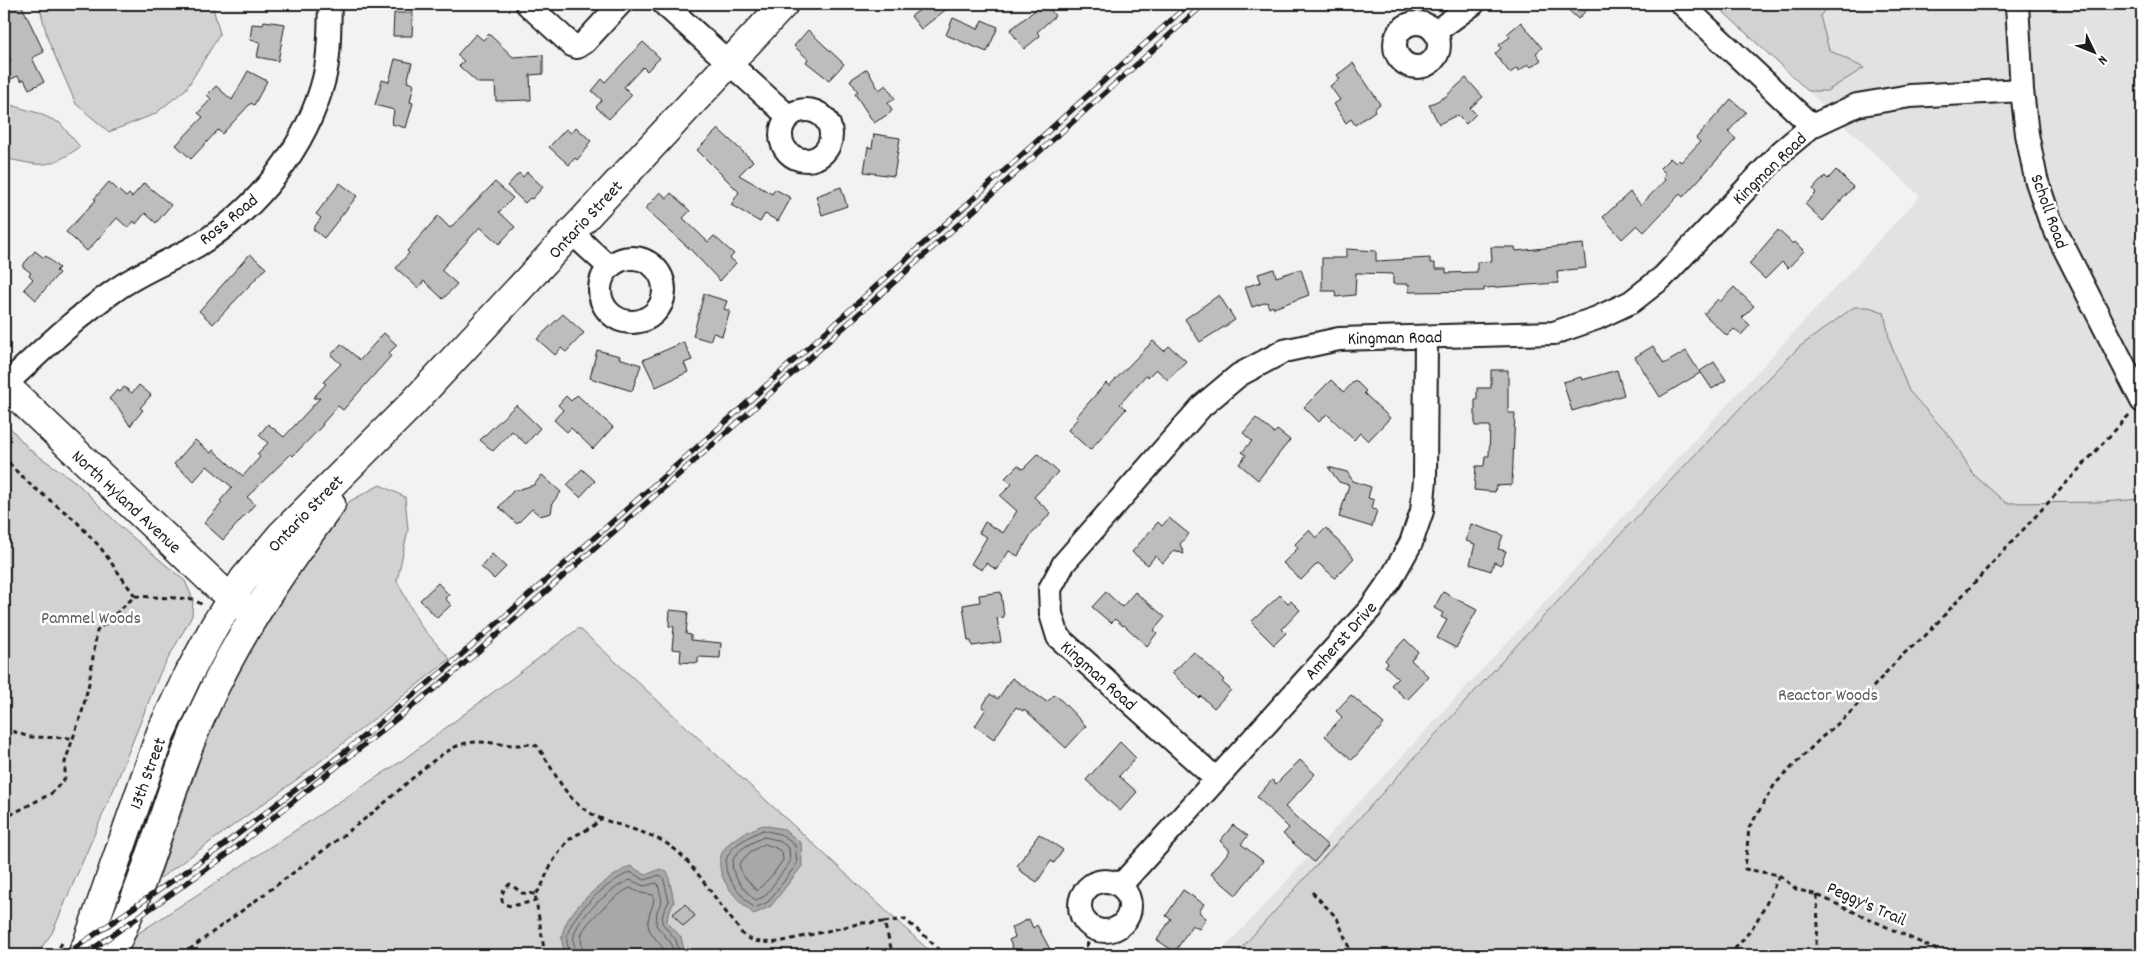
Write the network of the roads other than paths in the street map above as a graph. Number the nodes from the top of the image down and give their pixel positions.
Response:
1 (330, 4) edge
2 (527, 4) edge
3 (664, 4) edge
4 (784, 4) edge
5 (1474, 4) edge
6 (1682, 4) edge
7 (2017, 4) edge
8 (607, 8) edge
9 (1435, 32) dead end
10 (729, 62) junction
11 (2022, 90) junction
12 (789, 116) dead end
13 (1812, 126) junction
14 (572, 233) junction
15 (608, 268) dead end
16 (1426, 337) junction
17 (4, 385) edge
18 (2142, 401) edge
19 (384, 433) junction
20 (231, 598) junction
21 (254, 614) junction
22 (1215, 778) junction
23 (1120, 886) junction
24 (82, 955) edge
25 (111, 955) edge

1 - 17 street, Ross Road
2 - 8 street
3 - 10 street
4 - 10 main road, Ontario Street
5 - 9 street
6 - 13 street
7 - 11 street, Scholl Road
10 - 12 street
10 - 14 main road, Ontario Street
11 - 13 street, Kingman Road
11 - 18 street, Scholl Road
13 - 16 street, Kingman Road
14 - 15 street
14 - 19 main road, Ontario Street
16 - 22 street, Amherst Drive
16 - 22 street, Kingman Road
17 - 20 main road, North Hyland Avenue
19 - 20 main road, Ontario Street
19 - 21 main road, Ontario Street
20 - 21 main road, North Hyland Avenue
20 - 24 main road, 13th Street
21 - 25 main road, 13th Street
22 - 23 street, Amherst Drive
23 - 23 street

